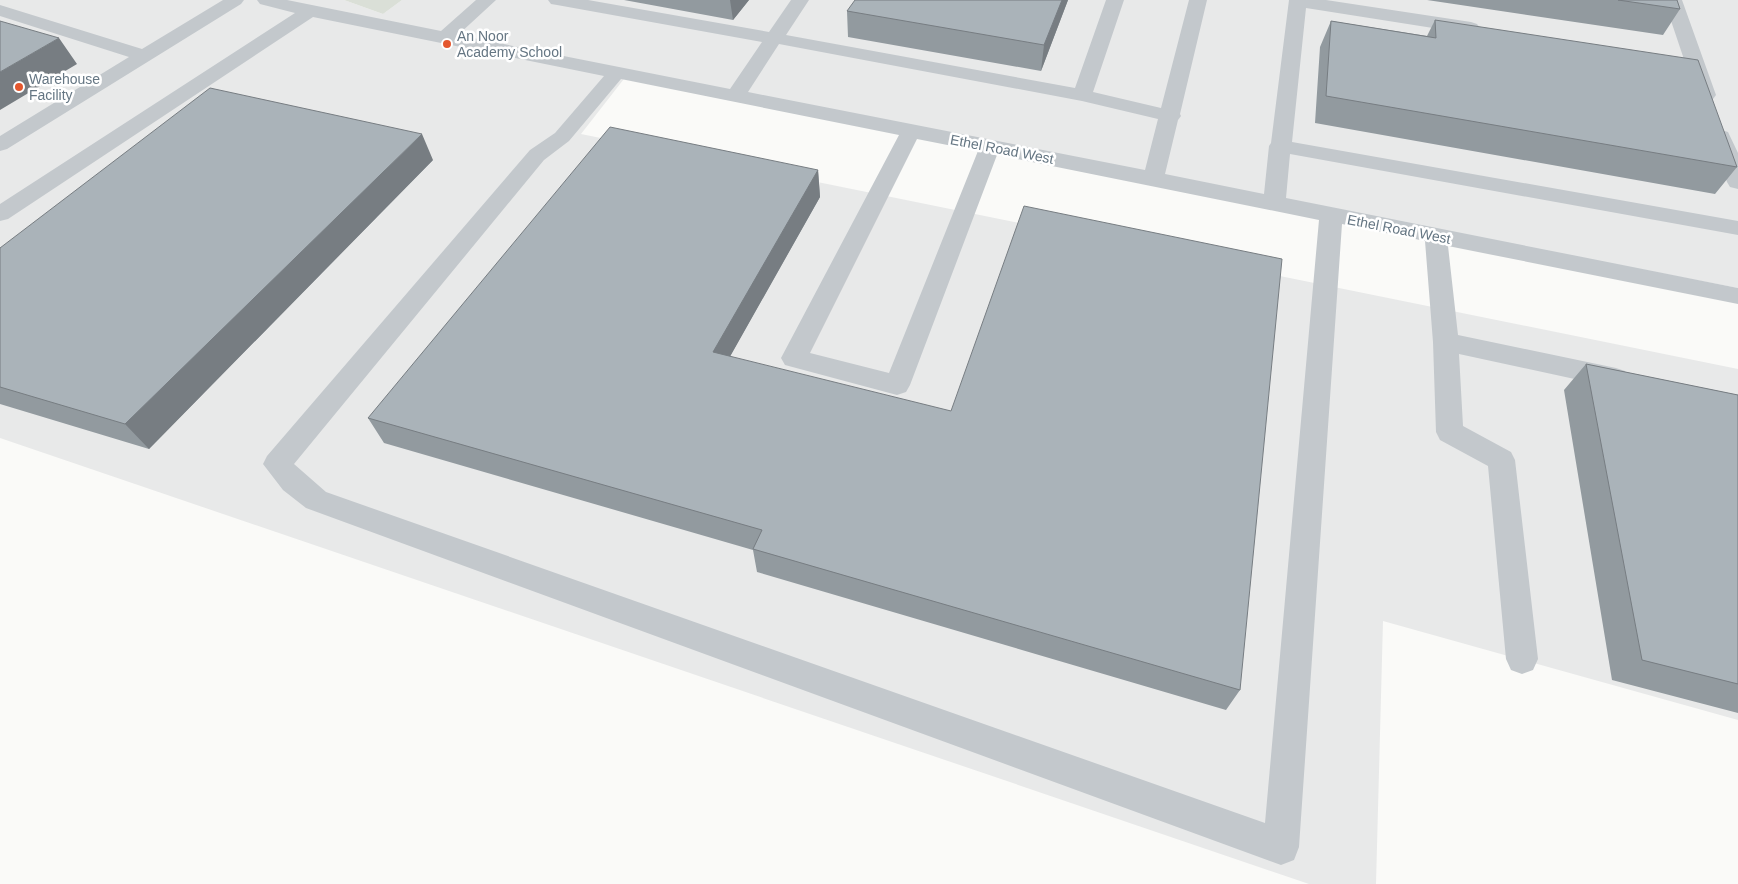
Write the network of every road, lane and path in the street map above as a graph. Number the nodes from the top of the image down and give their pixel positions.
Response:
1 (235, 0) edge
2 (266, 0) edge
3 (487, 0) edge
4 (557, 0) edge
5 (800, 0) edge
6 (1115, 0) edge
7 (1198, 0) edge
8 (1673, 0) edge
9 (1298, 1) edge
10 (0, 10) edge
11 (310, 11) junction
12 (1491, 32) edge
13 (444, 38) junction
14 (774, 38) junction
15 (144, 56) junction
16 (617, 72) junction
17 (736, 96) junction
18 (1082, 96) junction
19 (1171, 116) junction
20 (911, 131) junction
21 (0, 145) edge
22 (1279, 146) junction
23 (990, 147) junction
24 (1153, 180) junction
25 (1738, 182) edge
26 (1274, 204) junction
27 (0, 214) edge
28 (1331, 216) junction
29 (1738, 228) edge
30 (1436, 236) junction
31 (1738, 296) edge
32 (1446, 342) junction
33 (1641, 384) edge
34 (1522, 659) dead end

1 - 15 street
2 - 11 street, Ethel Road West
3 - 13 street
4 - 14 street
5 - 14 street
6 - 18 street
7 - 19 street
8 - 25 street
9 - 12 street
9 - 22 street
10 - 15 street
11 - 13 street, Ethel Road West
11 - 27 street
13 - 16 street, Ethel Road West
14 - 17 street
14 - 18 street
15 - 21 street
16 - 17 street, Ethel Road West
16 - 28 street
17 - 20 street, Ethel Road West
18 - 19 street
19 - 24 street
20 - 23 street, Ethel Road West
20 - 23 street
22 - 26 street
22 - 29 street
23 - 24 street, Ethel Road West
24 - 26 street, Ethel Road West
26 - 28 street, Ethel Road West
28 - 30 street, Ethel Road West
30 - 31 street, Ethel Road West
30 - 32 street
32 - 33 street
32 - 34 street

